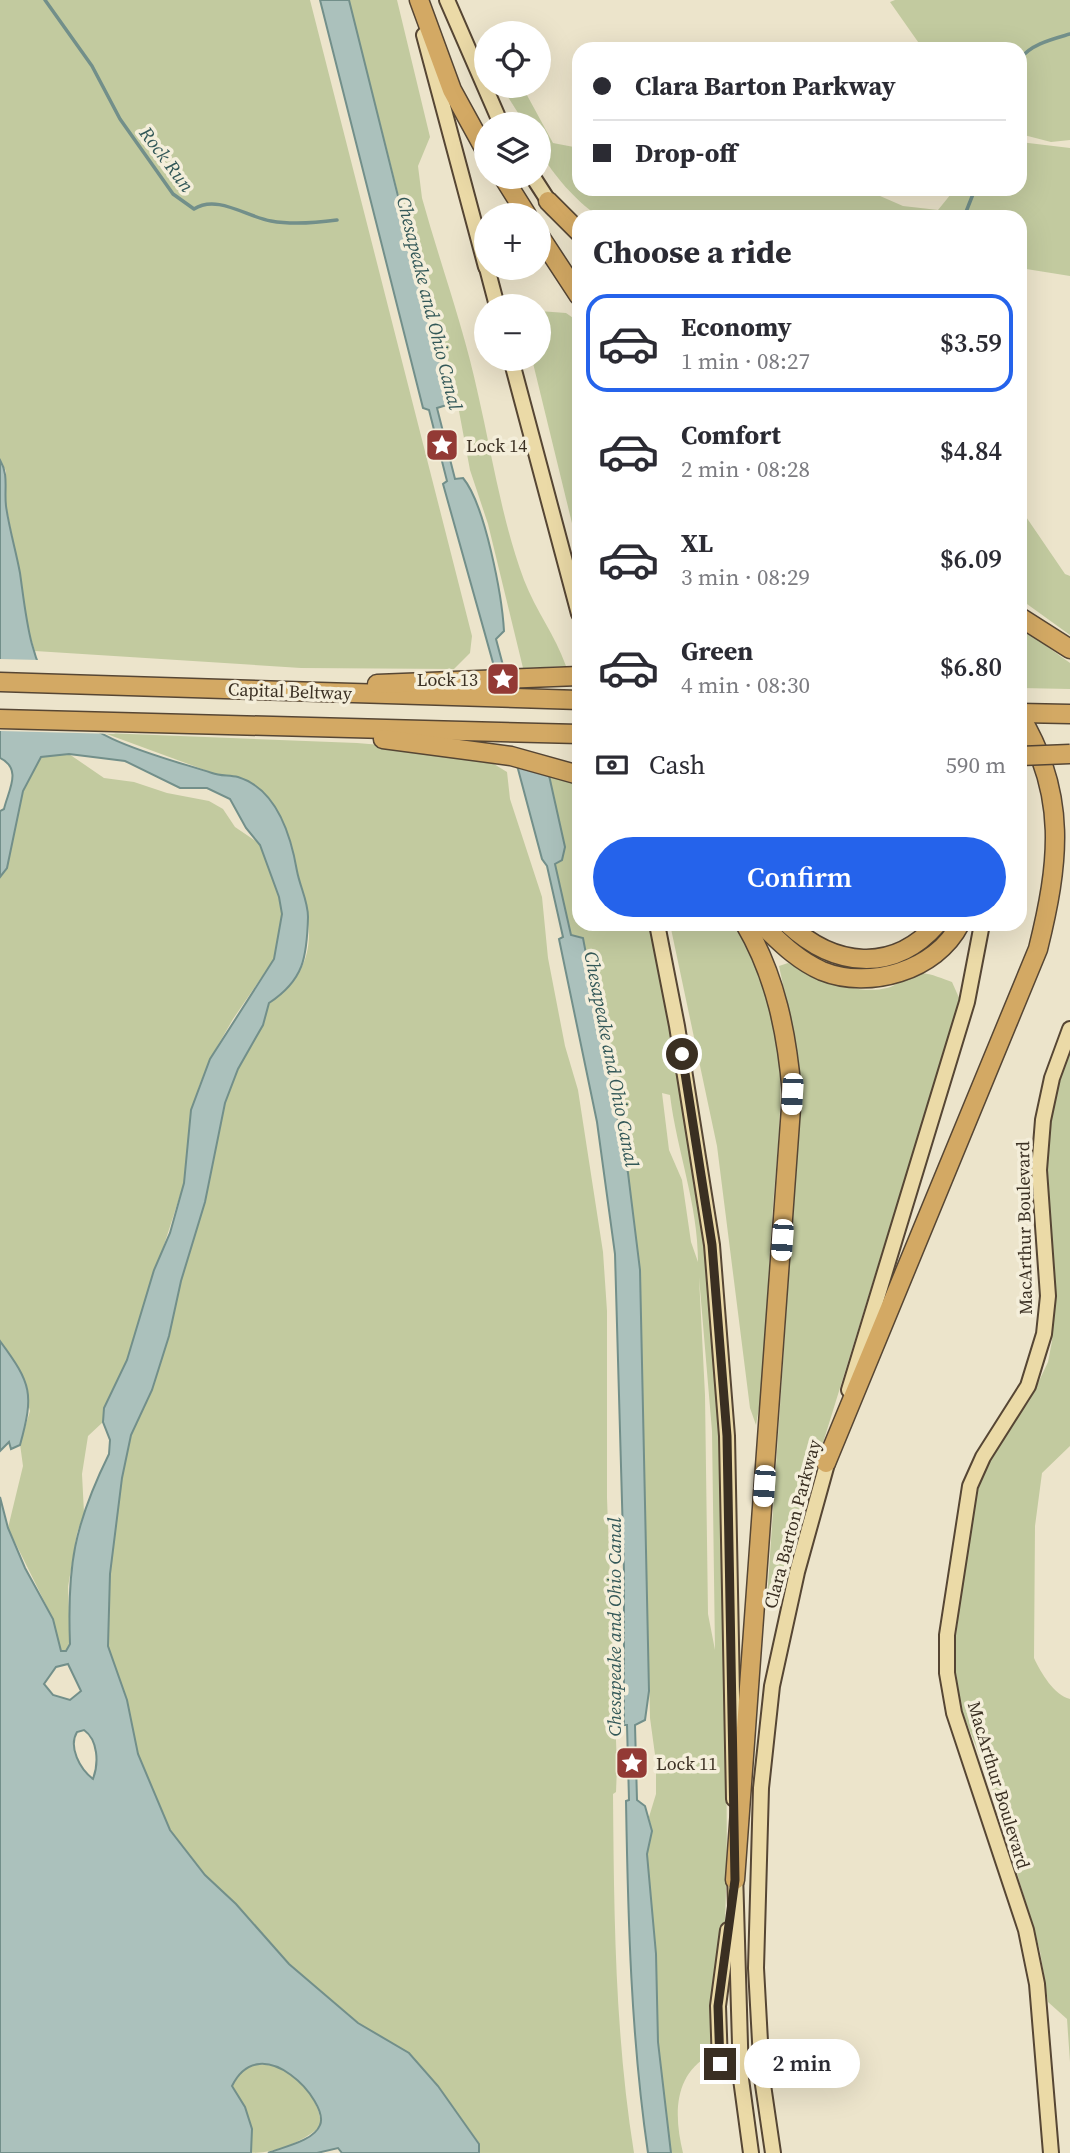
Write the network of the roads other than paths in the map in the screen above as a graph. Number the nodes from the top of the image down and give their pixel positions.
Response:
1 (417, 0) edge
2 (447, 0) edge
3 (496, 112) edge
4 (474, 130) edge
5 (540, 189) edge
6 (548, 201) junction
7 (474, 218) edge
8 (572, 225) edge
9 (572, 233) edge
10 (551, 240) edge
11 (551, 253) edge
12 (572, 265) edge
13 (572, 285) edge
14 (514, 371) edge
15 (572, 588) edge
16 (1027, 622) edge
17 (1069, 649) edge
18 (572, 677) edge
19 (0, 682) edge
20 (445, 688) junction
21 (572, 699) edge
22 (1070, 714) edge
23 (1027, 715) edge
24 (0, 719) edge
25 (1027, 729) edge
26 (572, 734) edge
27 (458, 739) junction
28 (1027, 749) edge
29 (1070, 752) edge
30 (1027, 755) edge
31 (572, 773) edge
32 (658, 931) edge
33 (749, 931) edge
34 (768, 931) edge
35 (797, 931) edge
36 (928, 931) edge
37 (955, 931) edge
38 (981, 931) edge
39 (1070, 1029) edge
40 (826, 1463) junction
41 (735, 1880) junction
42 (720, 2064) dead end
43 (751, 2153) edge
44 (772, 2153) edge
45 (1051, 2153) edge

1 - 4 highway
1 - 7 main road
2 - 3 main road
5 - 6 main road
6 - 8 highway
6 - 9 main road
10 - 12 highway
11 - 13 highway
14 - 15 main road
16 - 17 highway
18 - 20 highway
19 - 20 highway, Capital Beltway
20 - 21 highway
22 - 23 highway
24 - 27 highway, Capital Beltway
25 - 40 highway
26 - 27 highway
27 - 31 highway
28 - 29 highway
29 - 30 highway, bridge
32 - 41 main road
33 - 41 highway
34 - 37 highway
35 - 36 highway
38 - 40 main road, Clara Barton Parkway
39 - 45 main road, MacArthur Boulevard
40 - 44 main road, Clara Barton Parkway
41 - 42 main road
41 - 43 main road

